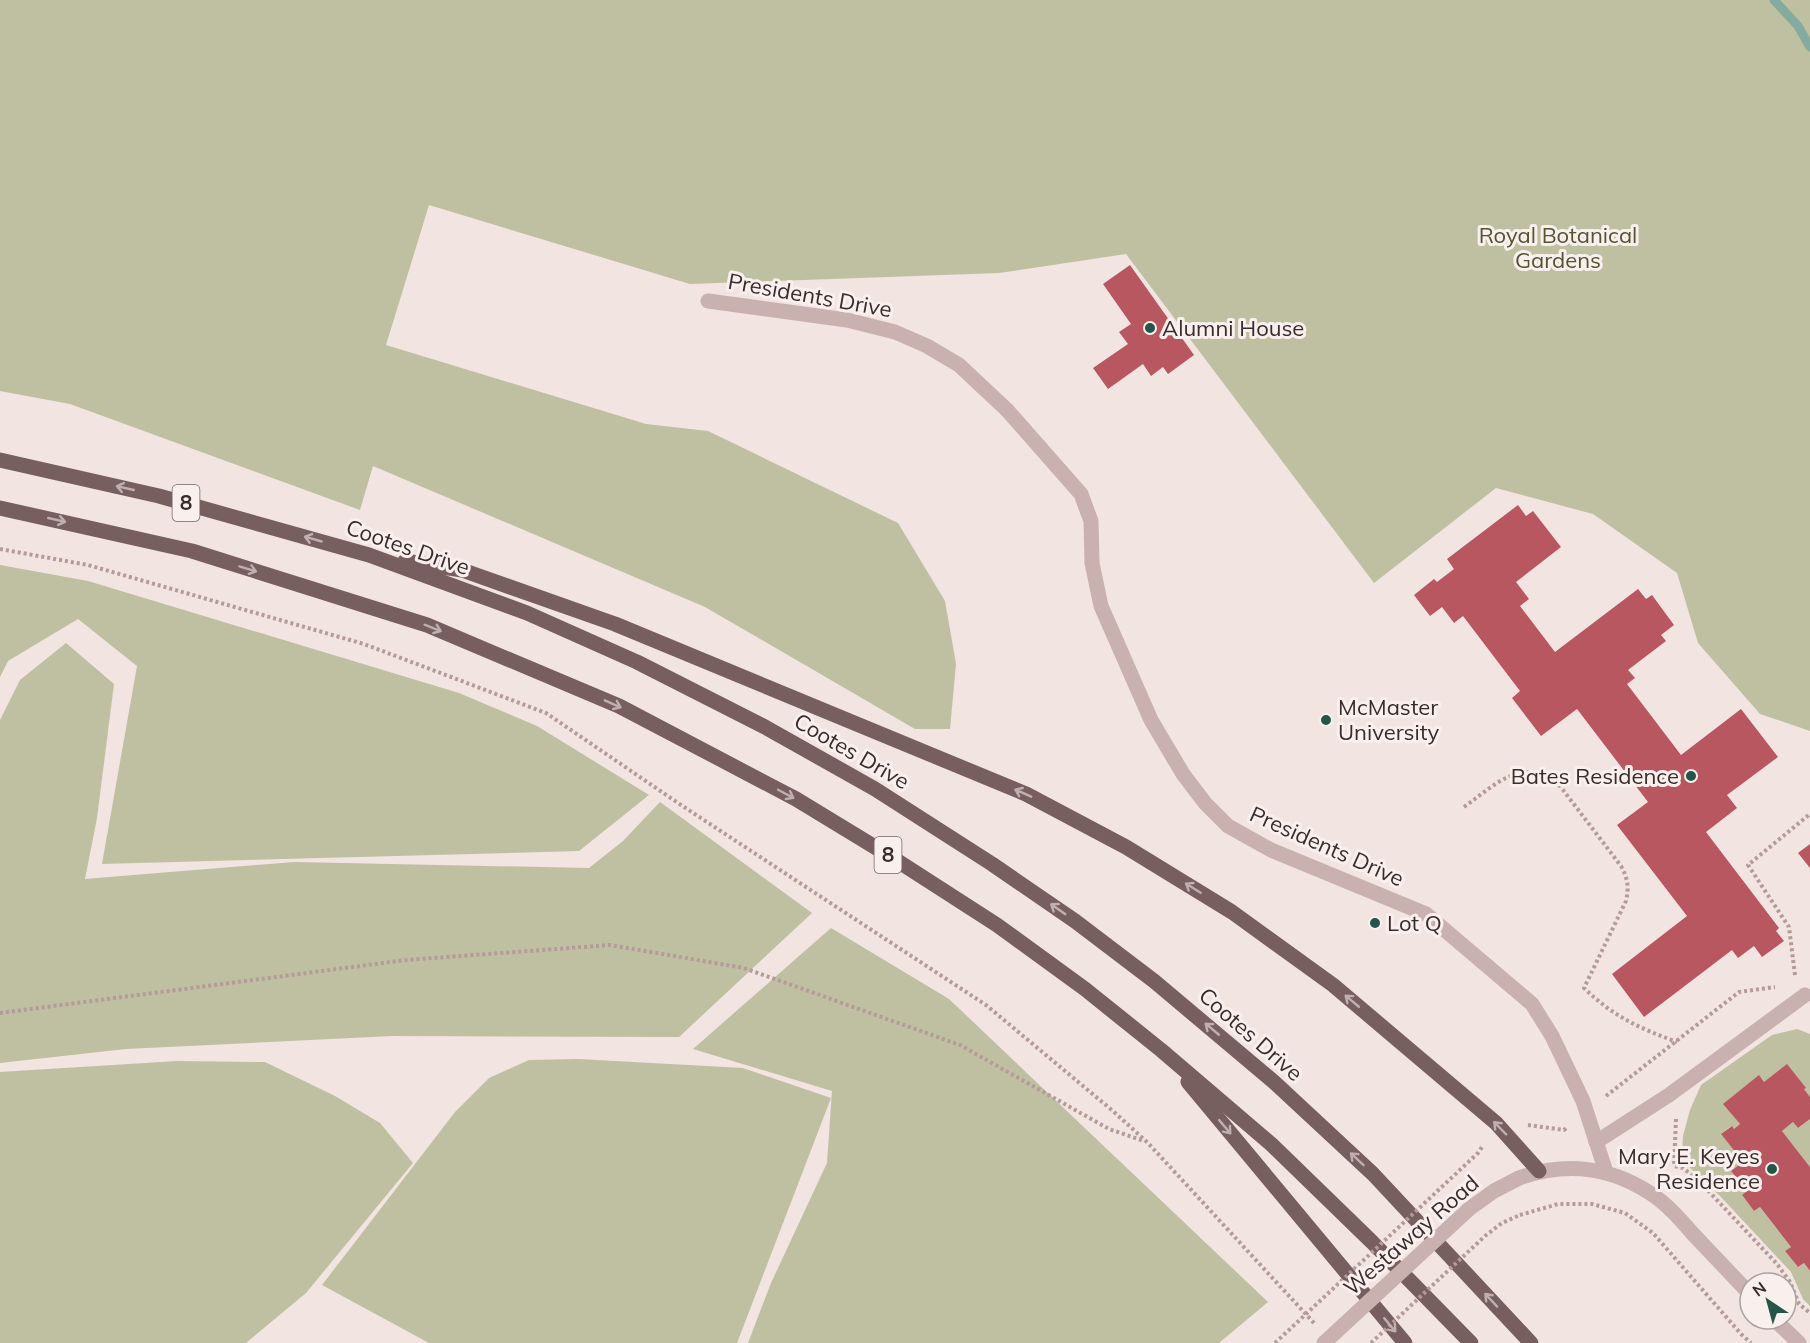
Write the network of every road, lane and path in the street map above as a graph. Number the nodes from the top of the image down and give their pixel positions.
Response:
1 (708, 301) dead end
2 (0, 460) edge
3 (0, 508) edge
4 (0, 549) edge
5 (369, 555) junction
6 (1464, 807) dead end
7 (1810, 814) edge
8 (1799, 989) junction
9 (0, 1013) edge
10 (1677, 1042) junction
11 (1161, 1050) junction
12 (1670, 1095) junction
13 (1586, 1111) junction
14 (1496, 1123) junction
15 (1480, 1139) dead end
16 (1596, 1142) junction
17 (1148, 1143) junction
18 (1539, 1171) junction
19 (1606, 1172) junction
20 (1738, 1281) edge
21 (1810, 1313) edge
22 (1317, 1326) dead end
23 (1786, 1331) edge
24 (1275, 1343) edge
25 (1324, 1343) edge
26 (1371, 1343) edge
27 (1405, 1343) edge
28 (1471, 1343) edge
29 (1531, 1343) edge
30 (1751, 1343) edge
31 (1799, 1343) edge

1 - 13 street, Presidents Drive
5 -> 2 main road, Cootes Drive / 8
3 -> 11 main road, 8
4 - 17 path
14 -> 5 main road
29 -> 5 main road, Cootes Drive / 8
6 - 10 path
7 - 8 path
8 - 10 path
8 - 12 street
9 - 17 path
10 - 13 path
11 -> 27 main road
11 - 28 main road, 8
12 - 16 street
12 - 21 path
13 - 14 path
13 - 16 street, Presidents Drive
18 -> 14 main road
15 - 24 path, bridge
16 - 19 street, Presidents Drive
17 - 22 path
18 - 19 street, Westaway Road
18 - 25 street, Westaway Road, bridge
19 - 20 street, Westaway Road
23 - 31 street
26 - 30 path, bridge

